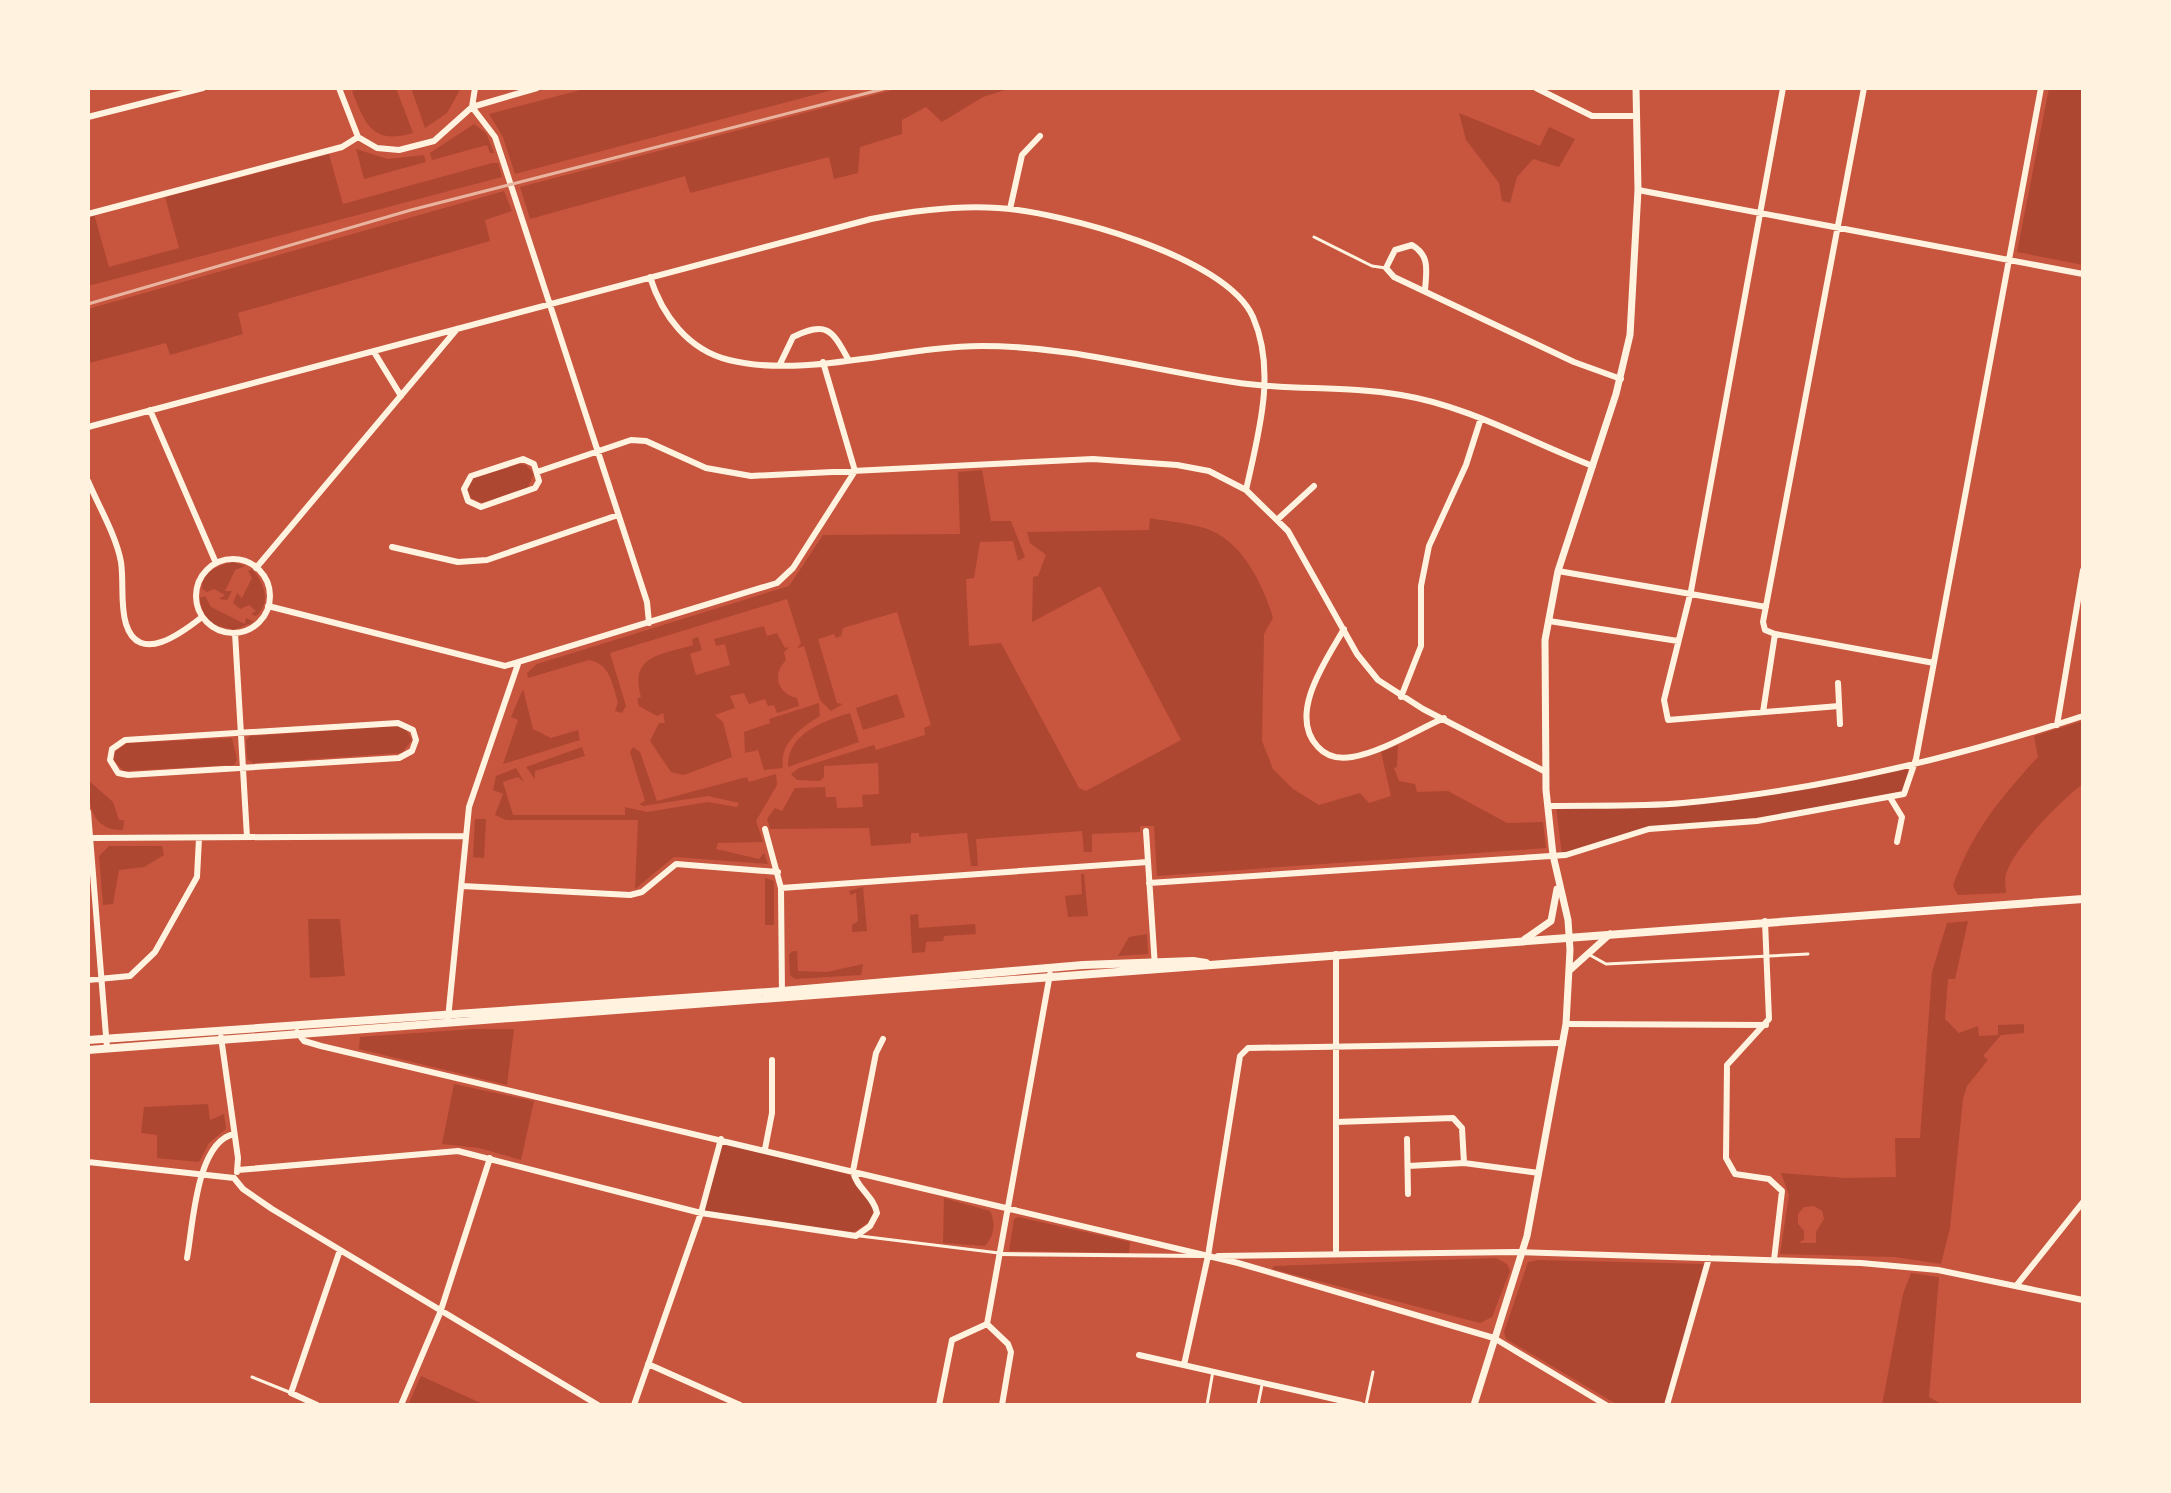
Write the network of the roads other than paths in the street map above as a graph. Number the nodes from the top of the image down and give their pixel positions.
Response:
1 (203, 88) edge
2 (339, 88) edge
3 (475, 88) edge
4 (537, 88) edge
5 (1536, 88) edge
6 (1636, 88) edge
7 (1783, 88) edge
8 (1864, 88) edge
9 (2041, 88) edge
10 (472, 107) junction
11 (1636, 116) junction
12 (88, 117) edge
13 (1040, 136) dead end
14 (358, 137) junction
15 (1638, 190) junction
16 (1010, 209) junction
17 (1760, 212) junction
18 (88, 214) edge
19 (1837, 228) junction
20 (1314, 237) dead end
21 (2010, 259) junction
22 (1386, 268) junction
23 (2083, 274) edge
24 (650, 277) junction
25 (1425, 291) junction
26 (550, 304) junction
27 (457, 329) junction
28 (374, 352) junction
29 (848, 359) junction
30 (823, 362) junction
31 (780, 364) junction
32 (1621, 379) junction
33 (1263, 384) junction
34 (401, 396) junction
35 (150, 410) junction
36 (1481, 418) junction
37 (88, 427) edge
38 (597, 450) junction
39 (1593, 466) junction
40 (855, 471) junction
41 (537, 472) junction
42 (88, 481) edge
43 (1314, 486) dead end
44 (1246, 490) junction
45 (618, 515) junction
46 (1278, 519) junction
47 (392, 547) dead end
48 (216, 563) junction
49 (256, 568) junction
50 (2083, 570) edge
51 (1558, 571) junction
52 (1691, 591) junction
53 (268, 606) junction
54 (1766, 607) junction
55 (202, 617) junction
56 (1549, 621) junction
57 (649, 623) junction
58 (1344, 629) junction
59 (235, 633) junction
60 (1775, 634) junction
61 (1678, 641) junction
62 (1934, 663) junction
63 (518, 664) junction
64 (1838, 683) dead end
65 (1401, 697) junction
66 (1839, 706) junction
67 (1763, 712) junction
68 (2083, 716) edge
69 (1444, 718) junction
70 (1840, 724) dead end
71 (2057, 725) junction
72 (242, 733) junction
73 (1913, 766) junction
74 (243, 767) junction
75 (1546, 772) junction
76 (1891, 799) junction
77 (1548, 806) junction
78 (88, 812) edge
79 (765, 829) dead end
80 (1146, 831) dead end
81 (466, 836) junction
82 (247, 837) junction
83 (92, 838) junction
84 (199, 838) junction
85 (1897, 842) dead end
86 (1553, 855) junction
87 (91, 861) edge
88 (1148, 862) junction
89 (778, 872) junction
90 (1149, 883) junction
91 (462, 886) junction
92 (1558, 886) junction
93 (781, 888) junction
94 (2083, 899) edge
95 (92, 902) edge
96 (1765, 921) junction
97 (1612, 933) junction
98 (1569, 935) junction
99 (1525, 939) junction
100 (1336, 953) junction
101 (1588, 954) junction
102 (1808, 954) dead end
103 (1768, 956) junction
104 (1052, 967) junction
105 (1155, 967) junction
106 (1570, 970) junction
107 (101, 979) junction
108 (1049, 979) junction
109 (88, 980) edge
110 (782, 995) junction
111 (448, 1020) junction
112 (296, 1024) junction
113 (1566, 1024) junction
114 (1766, 1025) junction
115 (336, 1028) junction
116 (221, 1030) junction
117 (297, 1035) junction
118 (883, 1039) dead end
119 (88, 1040) edge
120 (221, 1040) junction
121 (106, 1043) junction
122 (1563, 1043) junction
123 (1337, 1045) junction
124 (338, 1049) junction
125 (88, 1050) edge
126 (772, 1060) dead end
127 (1336, 1122) junction
128 (234, 1134) junction
129 (721, 1139) junction
130 (1407, 1139) dead end
131 (765, 1149) junction
132 (490, 1158) junction
133 (88, 1162) edge
134 (1464, 1163) junction
135 (1408, 1166) junction
136 (238, 1170) junction
137 (853, 1171) junction
138 (203, 1173) junction
139 (1539, 1173) junction
140 (234, 1178) junction
141 (1408, 1194) dead end
142 (2083, 1202) edge
143 (1007, 1208) junction
144 (701, 1213) junction
145 (856, 1236) junction
146 (340, 1250) junction
147 (1522, 1253) junction
148 (1001, 1254) junction
149 (1336, 1254) junction
150 (1208, 1256) junction
151 (187, 1258) dead end
152 (1709, 1258) junction
153 (1774, 1260) junction
154 (2016, 1286) junction
155 (2083, 1300) edge
156 (440, 1313) junction
157 (987, 1324) junction
158 (1494, 1338) junction
159 (1139, 1355) dead end
160 (648, 1364) junction
161 (1184, 1365) junction
162 (1213, 1371) junction
163 (1373, 1372) dead end
164 (252, 1377) dead end
165 (1262, 1383) junction
166 (291, 1393) junction
167 (317, 1405) edge
168 (401, 1405) edge
169 (598, 1405) edge
170 (634, 1405) edge
171 (740, 1405) edge
172 (939, 1405) edge
173 (1002, 1405) edge
174 (1207, 1405) edge
175 (1258, 1405) edge
176 (1363, 1405) edge
177 (1474, 1405) edge
178 (1606, 1405) edge
179 (1667, 1405) edge

1 - 12 street
2 - 14 street
3 - 10 street
4 - 10 street
5 - 11 street
6 - 11 street
7 - 17 street
8 - 19 street
9 - 21 street
10 - 14 street
10 - 26 street
11 - 15 street
13 - 16 street
14 - 18 street
15 - 17 street
15 - 32 street
16 - 24 street
16 - 33 street
17 - 19 street
17 - 52 street
19 - 21 street
19 - 54 street
20 - 22 lane
21 - 23 street
21 - 62 street
22 - 25 street
22 - 25 street
24 - 26 street
24 - 31 street
25 - 32 street
26 - 27 street
26 - 38 street
27 - 28 street
27 - 34 street
28 - 34 street
28 - 35 street
29 - 30 street
29 - 31 street
29 - 33 street
30 - 31 street
30 - 40 street
32 - 39 street
33 - 36 street
33 - 44 street
34 - 49 street
35 - 37 street
35 - 48 street
36 - 39 street
36 - 65 street
38 - 40 street
38 - 41 street
38 - 45 street
39 - 51 street
40 - 44 street
40 - 57 street
41 - 41 street
42 - 55 street
43 - 46 street
44 - 46 street
45 - 47 street
45 - 57 street
46 - 58 street
48 - 49 street
48 - 55 street
49 - 53 street
50 - 71 street
51 - 52 street
51 - 56 street
52 - 54 street
52 - 61 street
53 - 59 street
53 - 63 street
54 - 60 street
55 - 59 street
56 - 61 street
56 - 75 street
57 - 63 street
58 - 65 street
58 - 69 street
59 - 72 street
60 - 62 street
60 - 67 street
61 - 67 street
62 - 73 street
63 - 81 street
64 - 66 street
65 - 69 street
66 - 67 street
66 - 70 street
68 - 71 street
69 - 75 street
71 - 73 street
72 - 74 street
72 - 74 street
72 - 74 street
73 - 76 street
73 - 77 street
74 - 82 street
75 - 77 street
76 - 85 street
76 - 86 street
77 - 86 street
78 - 83 street
79 - 89 street
80 - 88 street
81 - 82 street
81 - 91 street
82 - 84 street
83 - 84 street
83 - 87 street
84 - 107 street
86 - 90 street
86 - 92 street
87 - 95 street
88 - 90 street
88 - 93 street
89 - 91 street
89 - 93 street
90 - 105 street
91 - 111 street
92 - 98 street
92 - 99 street
93 - 110 street
94 - 96 main road
95 - 107 street
96 - 97 main road
96 - 103 street
97 - 98 main road
97 - 101 street
98 - 99 main road
98 - 106 street
99 - 100 main road
100 - 105 main road
100 - 123 street
101 - 103 lane
101 - 106 street
102 - 103 lane
103 - 114 street
104 - 105 main road
104 - 108 street
104 - 110 main road
105 - 108 main road
106 - 113 street
107 - 109 street
107 - 121 street
108 - 110 main road
108 - 143 street
110 - 111 main road
111 - 115 main road
112 - 115 main road
112 - 116 main road
112 - 117 street
113 - 114 street
113 - 122 street
114 - 153 street
115 - 117 main road
115 - 124 street
116 - 120 street
116 - 121 main road
117 - 120 main road
117 - 124 street
118 - 137 street
119 - 121 main road
120 - 121 main road
120 - 128 street
121 - 125 main road
122 - 123 street
122 - 139 street
123 - 127 street
123 - 150 street
124 - 129 street
126 - 131 street
127 - 134 street
127 - 149 street
128 - 136 street
128 - 138 street
129 - 131 street
129 - 144 street
130 - 135 street
131 - 137 street
132 - 136 street
132 - 144 street
132 - 156 street
133 - 138 street
134 - 135 street
134 - 139 street
135 - 141 street
136 - 140 street
137 - 143 street
137 - 145 street
138 - 140 street
138 - 151 street
139 - 147 street
140 - 146 street
142 - 154 street
143 - 148 street
143 - 150 street
144 - 145 street
144 - 160 street
145 - 148 lane
146 - 156 street
146 - 166 street
147 - 149 street
147 - 152 street
147 - 158 street
148 - 150 street
148 - 157 street
149 - 150 street
150 - 158 street
150 - 161 street
152 - 153 street
152 - 179 street
153 - 154 street
154 - 155 street
156 - 168 street
156 - 169 street
157 - 172 street
157 - 173 street
158 - 177 street
158 - 178 street
159 - 161 street
160 - 170 street
160 - 171 street
161 - 162 street
162 - 165 street
162 - 174 lane
163 - 176 lane
164 - 166 lane
165 - 175 lane
165 - 176 street
166 - 167 street

